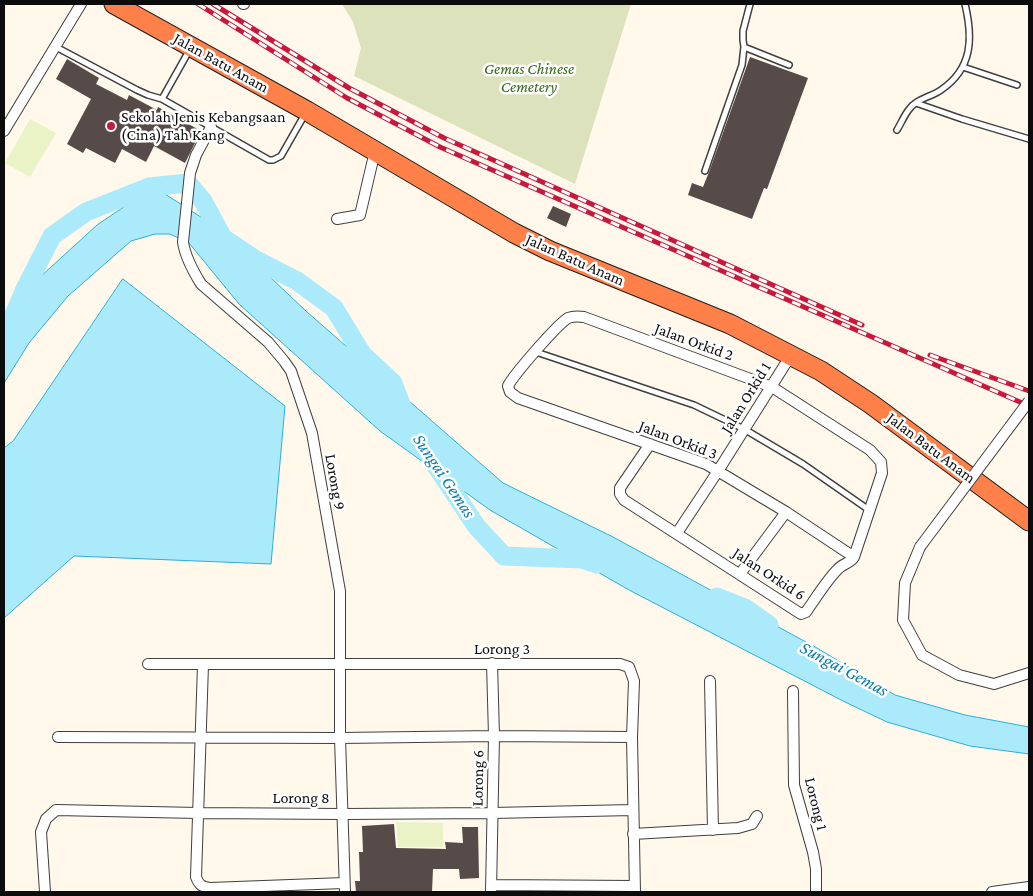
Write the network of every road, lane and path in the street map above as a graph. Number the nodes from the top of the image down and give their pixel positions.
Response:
1 (81, 4) edge
2 (114, 4) edge
3 (750, 4) edge
4 (965, 4) edge
5 (55, 46) junction
6 (192, 46) junction
7 (744, 47) junction
8 (790, 65) dead end
9 (963, 67) junction
10 (1017, 85) dead end
11 (162, 99) junction
12 (916, 102) junction
13 (307, 111) junction
14 (210, 127) junction
15 (898, 130) dead end
16 (4, 131) edge
17 (1029, 139) edge
18 (375, 151) junction
19 (705, 171) dead end
20 (338, 219) dead end
21 (535, 352) junction
22 (791, 355) junction
23 (772, 386) junction
24 (507, 388) joint
25 (1029, 401) edge
26 (744, 429) junction
27 (650, 444) junction
28 (718, 471) junction
29 (869, 510) junction
30 (786, 512) junction
31 (1029, 521) edge
32 (677, 533) junction
33 (854, 557) junction
34 (740, 574) junction
35 (148, 664) dead end
36 (341, 664) junction
37 (492, 664) junction
38 (203, 665) junction
39 (1029, 673) edge
40 (710, 681) dead end
41 (793, 691) dead end
42 (494, 736) junction
43 (58, 737) dead end
44 (201, 737) junction
45 (632, 737) junction
46 (340, 738) junction
47 (633, 810) junction
48 (198, 813) junction
49 (492, 813) junction
50 (343, 814) junction
51 (757, 816) dead end
52 (713, 830) junction
53 (634, 834) junction
54 (1029, 887) edge
55 (345, 888) edge
56 (491, 888) edge
57 (634, 889) edge
58 (45, 892) edge
59 (816, 892) edge
60 (992, 892) edge

1 - 5 street
2 - 6 highway, Jalan Batu Anam
3 - 7 lane
4 - 9 lane
5 - 11 lane
5 - 16 street
6 - 11 lane
6 - 13 highway, Jalan Batu Anam
7 - 8 lane
7 - 19 lane
9 - 10 lane
9 - 12 lane
11 - 14 lane
12 - 15 lane
12 - 17 lane
13 - 14 lane
13 - 18 highway, Jalan Batu Anam
14 - 36 street, Lorong 9
18 - 20 street
18 - 22 highway, Jalan Batu Anam
21 - 23 street, Jalan Orkid 2
21 - 24 street, Jalan Orkid 2
21 - 26 lane
22 - 23 street, Jalan Orkid 1
22 - 31 highway, Jalan Batu Anam
23 - 26 street, Jalan Orkid 1
23 - 29 street, Jalan Orkid 2
24 - 27 street, Jalan Orkid 3
25 - 39 street, bridge
26 - 28 street, Jalan Orkid 1
26 - 29 lane
27 - 28 street, Jalan Orkid 3
27 - 32 street, Jalan Orkid 6
28 - 30 street, Jalan Orkid 3
28 - 32 street, Jalan Orkid 1
29 - 33 street
30 - 33 street, Jalan Orkid 3
30 - 34 street
32 - 34 street, Jalan Orkid 6
33 - 34 street, Jalan Orkid 6
35 - 38 street, Lorong 3
36 - 37 street, Lorong 3
36 - 38 street, Lorong 3
36 - 46 street, Lorong 9
37 - 42 street, Lorong 6
37 - 45 street, Lorong 3
38 - 44 street
40 - 52 street
41 - 59 street, Lorong 1
42 - 45 street
42 - 46 street
42 - 49 street, Lorong 6
43 - 44 street
44 - 46 street
44 - 48 street
45 - 47 street, Lorong 3
46 - 50 street, Lorong 9
47 - 49 street, Lorong 8
47 - 53 street, Lorong 3
48 - 50 street, Lorong 8
48 - 55 street
48 - 58 street, Lorong 8
49 - 50 street, Lorong 8
49 - 56 street, Lorong 6
50 - 55 street, Lorong 9
51 - 52 street
52 - 53 street
53 - 57 street, Lorong 3
54 - 60 street
56 - 57 street

